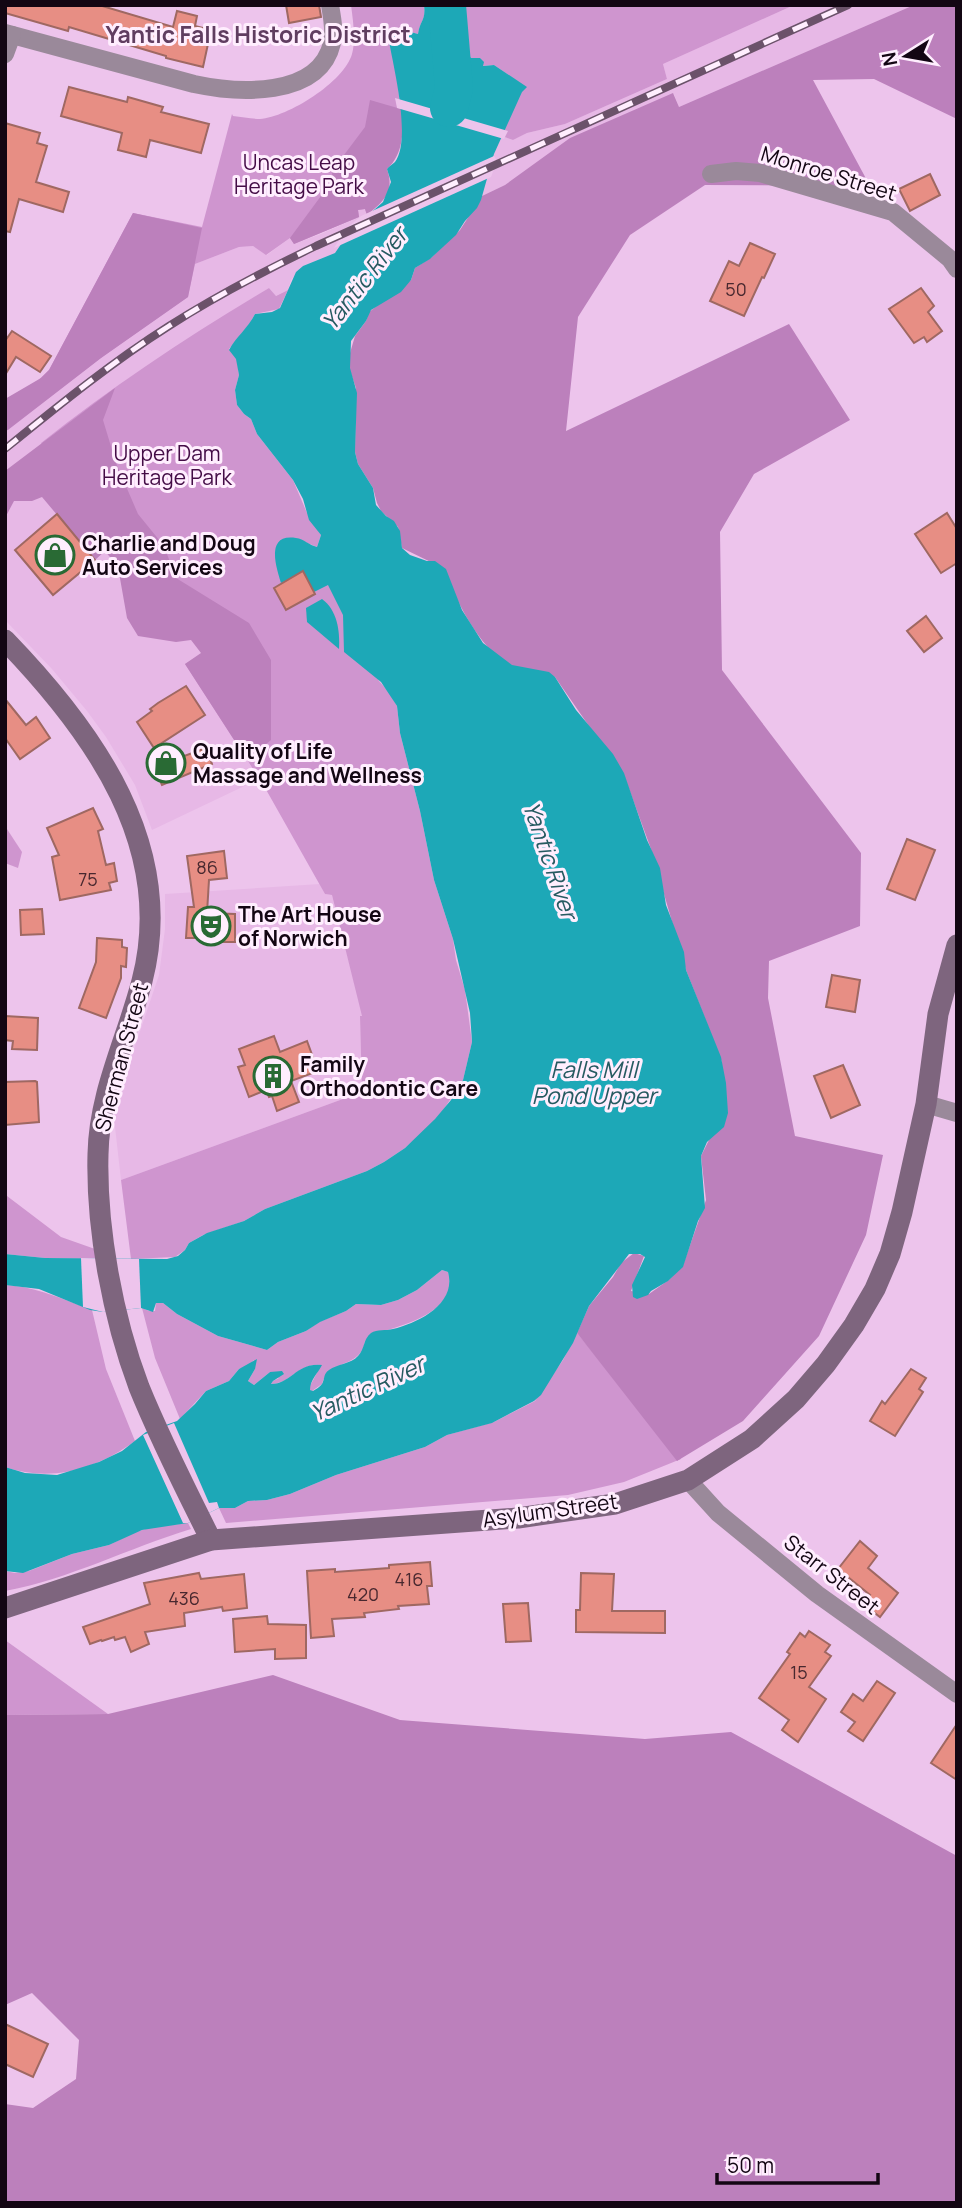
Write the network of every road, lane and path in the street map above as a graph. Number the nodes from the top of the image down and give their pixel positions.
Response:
1 (330, 5) edge
2 (8, 34) edge
3 (5, 54) edge
4 (711, 174) dead end
5 (957, 269) edge
6 (5, 640) edge
7 (957, 946) edge
8 (926, 1104) junction
9 (957, 1113) edge
10 (688, 1480) junction
11 (211, 1540) junction
12 (5, 1608) edge
13 (957, 1694) edge

1 - 2 street
2 - 3 street
4 - 5 street, Monroe Street
6 - 11 street, Sherman Street
7 - 8 street, Asylum Street
8 - 9 street
8 - 10 street, Asylum Street
10 - 11 street, Asylum Street
10 - 13 street, Starr Street
11 - 12 street, Asylum Street

